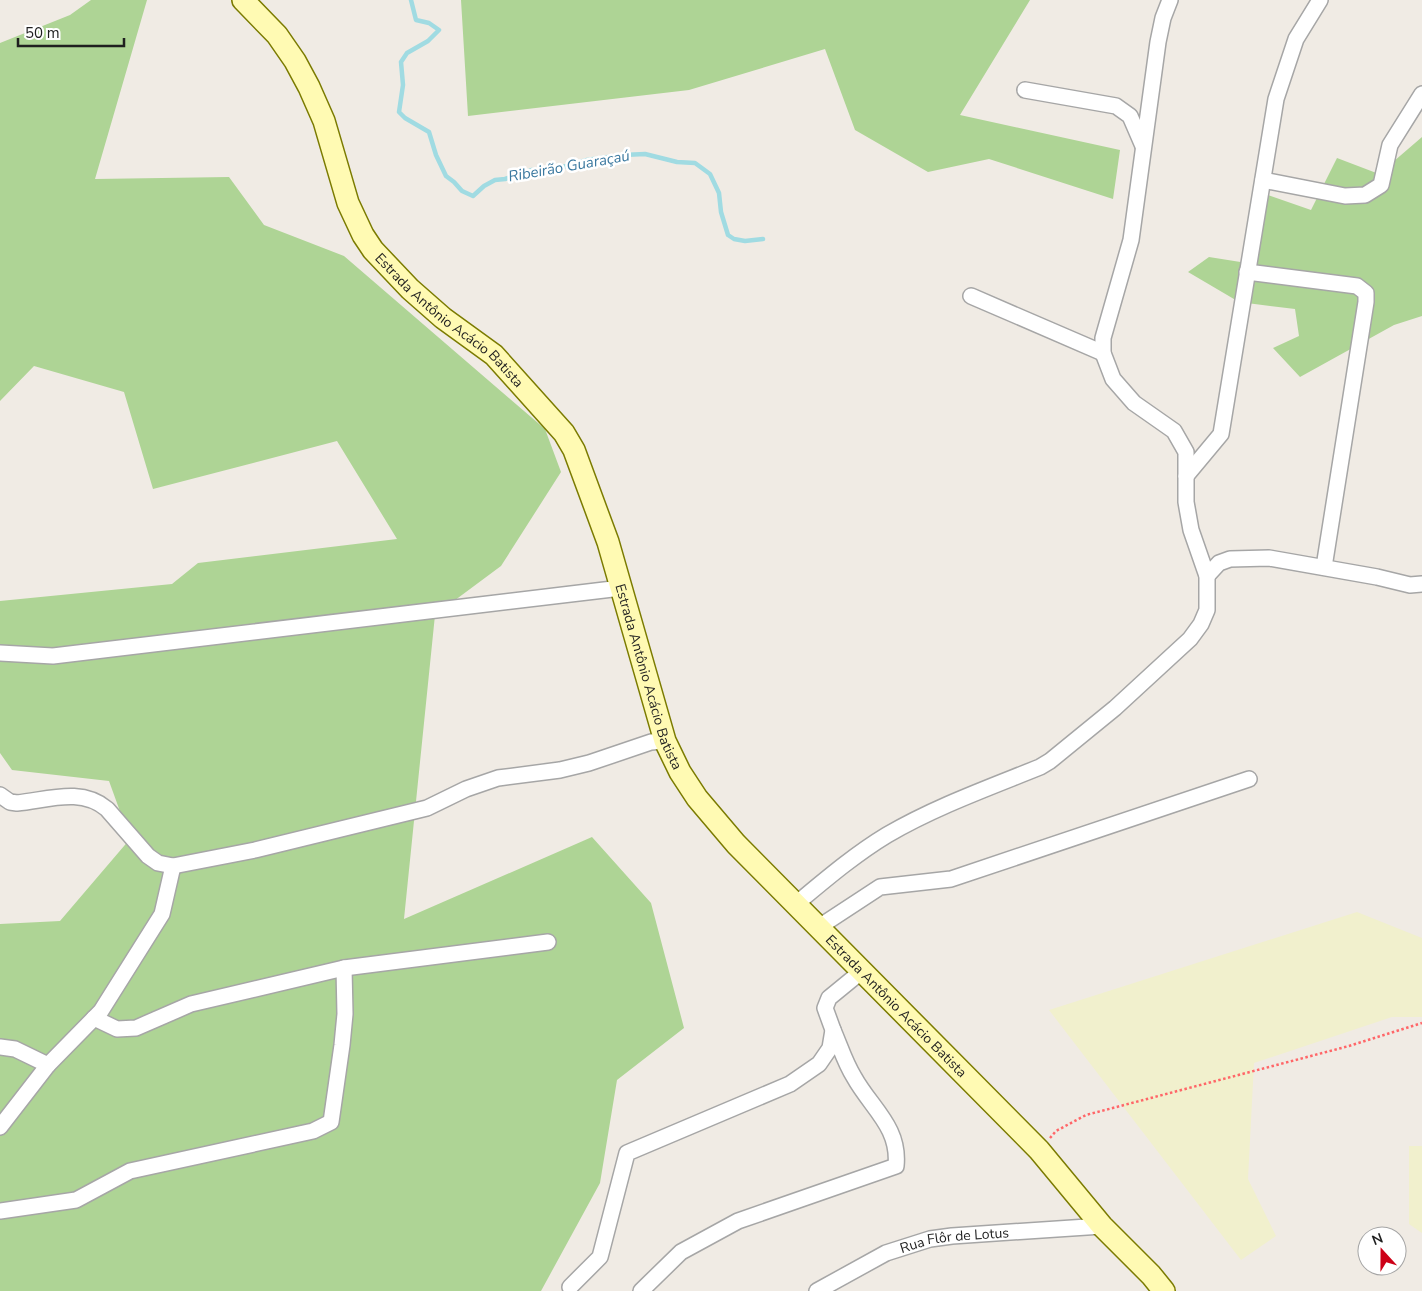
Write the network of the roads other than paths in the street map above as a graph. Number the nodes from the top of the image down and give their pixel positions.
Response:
1 (243, 0) edge
2 (1170, 0) edge
3 (1320, 0) edge
4 (1025, 90) dead end
5 (1422, 94) edge
6 (1144, 146) junction
7 (1263, 180) junction
8 (1247, 272) junction
9 (971, 296) dead end
10 (1103, 353) junction
11 (1186, 476) junction
12 (1324, 567) junction
13 (1207, 576) junction
14 (1422, 584) edge
15 (621, 588) junction
16 (0, 653) edge
17 (665, 741) junction
18 (1249, 779) dead end
19 (0, 795) edge
20 (173, 866) junction
21 (796, 904) junction
22 (819, 927) junction
23 (548, 942) dead end
24 (344, 968) junction
25 (862, 971) junction
26 (94, 1018) junction
27 (833, 1030) junction
28 (0, 1048) edge
29 (48, 1065) junction
30 (0, 1126) edge
31 (0, 1211) edge
32 (1102, 1226) junction
33 (570, 1287) dead end
34 (642, 1291) edge
35 (817, 1291) edge
36 (1164, 1291) edge

1 - 15 street, Estrada Antônio Acácio Batista
2 - 6 street
3 - 7 street
4 - 6 street
5 - 7 street
6 - 10 street
7 - 8 street
8 - 11 street
8 - 12 street
9 - 10 street
10 - 11 street
11 - 13 street
12 - 13 street
12 - 14 street
13 - 21 street
15 - 16 street
15 - 17 street, Estrada Antônio Acácio Batista
17 - 20 street
17 - 21 street, Estrada Antônio Acácio Batista
18 - 22 street
19 - 20 street
20 - 26 street
21 - 22 street, Estrada Antônio Acácio Batista
22 - 25 street, Estrada Antônio Acácio Batista
23 - 24 street
24 - 26 street
24 - 31 street
25 - 27 street
25 - 32 street, Estrada Antônio Acácio Batista
26 - 29 street
27 - 33 street
27 - 34 street
28 - 29 street
29 - 30 street
32 - 35 street, Rua Flôr de Lotus
32 - 36 street, Estrada Antônio Acácio Batista

